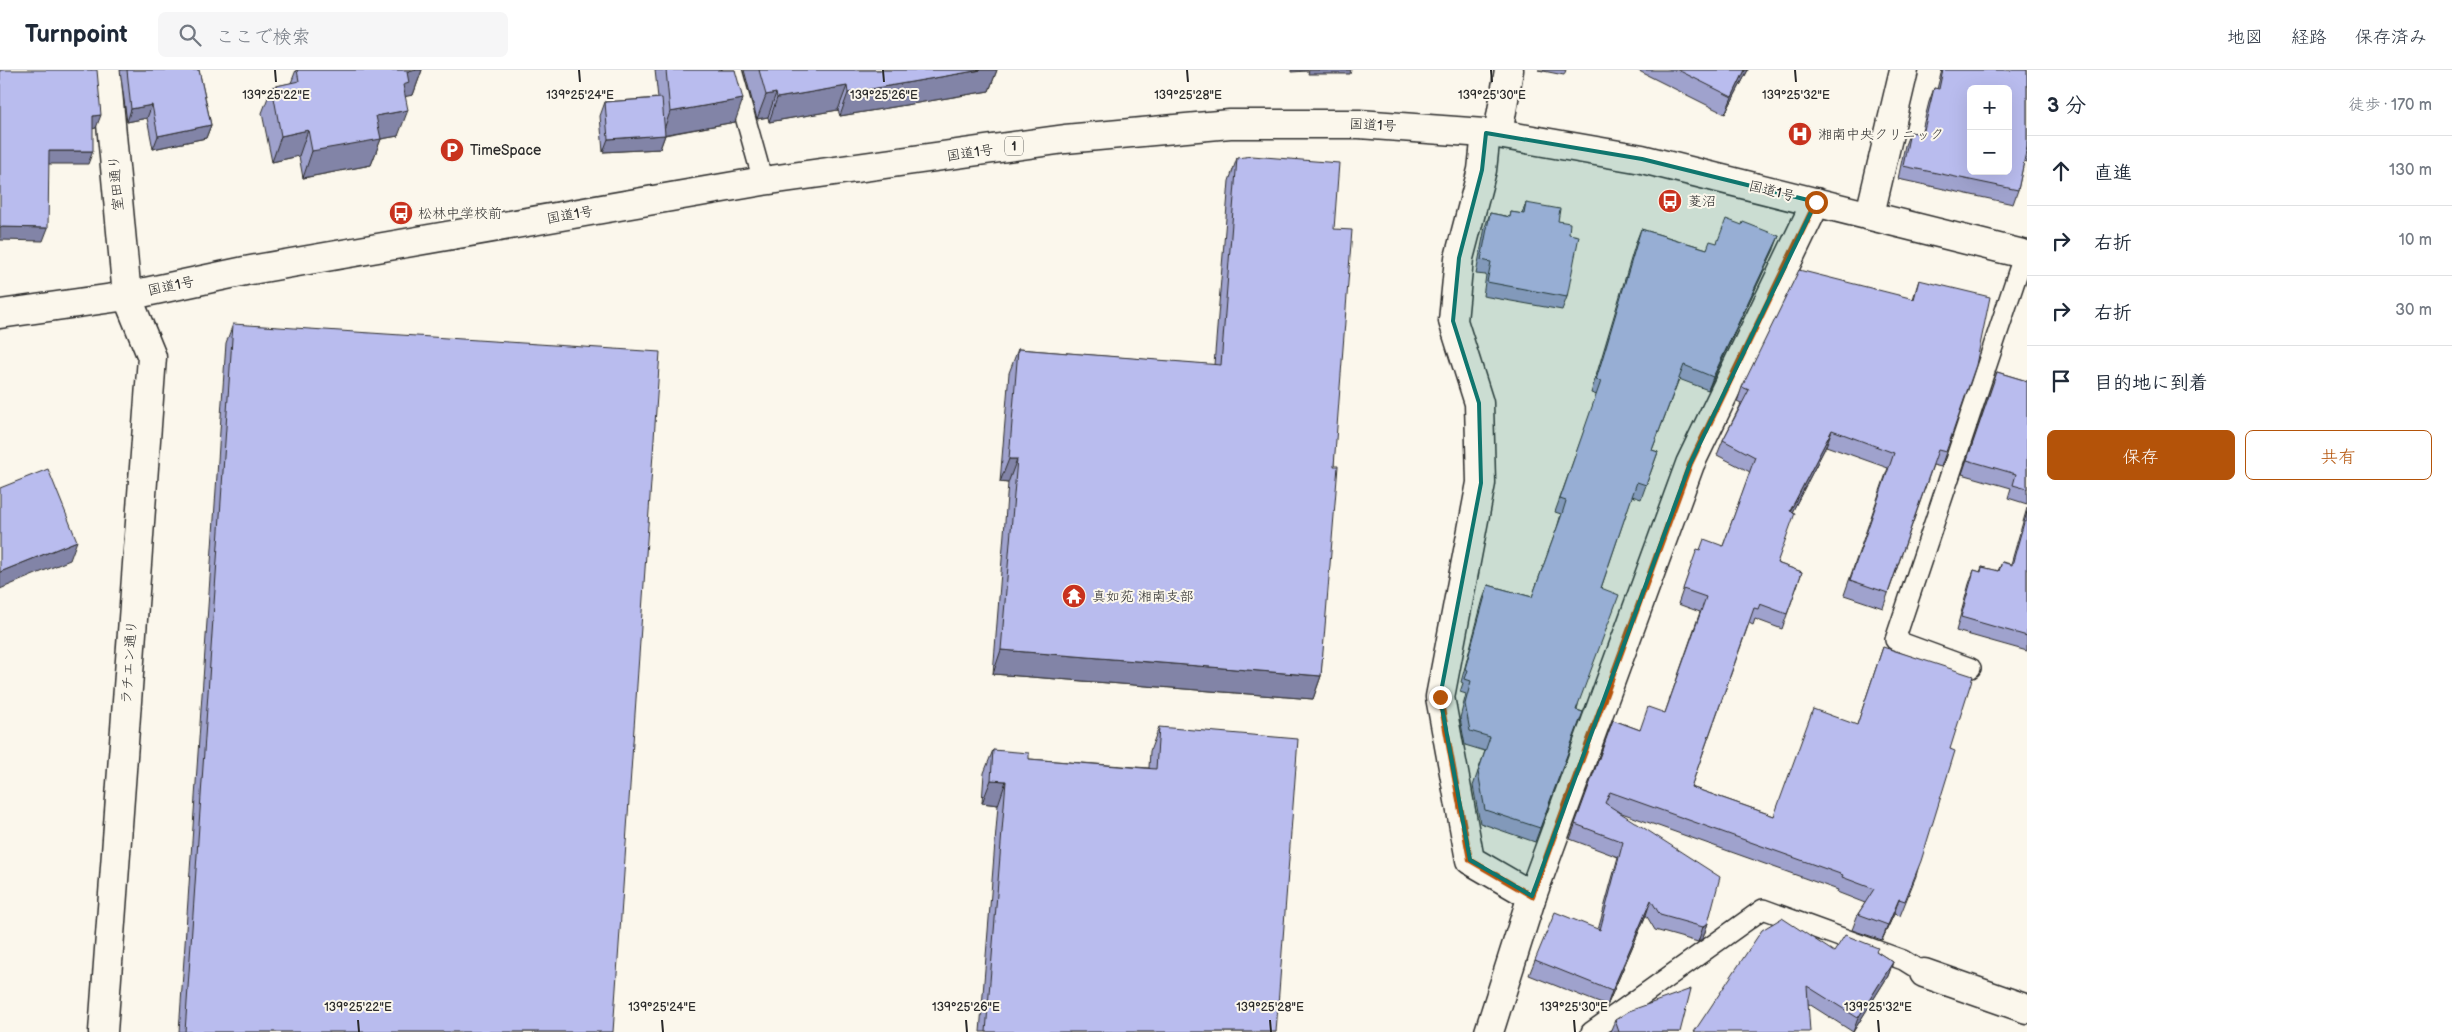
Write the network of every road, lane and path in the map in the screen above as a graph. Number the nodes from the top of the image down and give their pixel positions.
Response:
1 (106, 70) edge
2 (732, 70) edge
3 (1509, 70) edge
4 (1904, 70) edge
5 (1492, 133) junction
6 (763, 181) junction
7 (1816, 202) junction
8 (1870, 214) junction
9 (2025, 254) edge
10 (127, 296) junction
11 (0, 314) edge
12 (1971, 668) dead end
13 (1532, 896) junction
14 (1924, 973) joint
15 (2027, 1009) edge
16 (103, 1032) edge
17 (1489, 1032) edge
18 (1591, 1032) edge

1 - 10 main road, 室田通り
2 - 6 lane
3 - 5 main road
4 - 8 main road
5 - 6 main road, 国道1号 / 1
5 - 7 main road, 国道1号 / 1
5 - 13 main road
6 - 10 main road, 国道1号 / 1
7 - 8 main road, 国道1号 / 1
7 - 13 main road
8 - 9 main road, 国道1号 / 1
9 - 12 lane
10 - 11 main road, 国道1号 / 1
10 - 16 main road, ラチエン通り
13 - 17 main road
14 - 15 main road
14 - 18 lane

